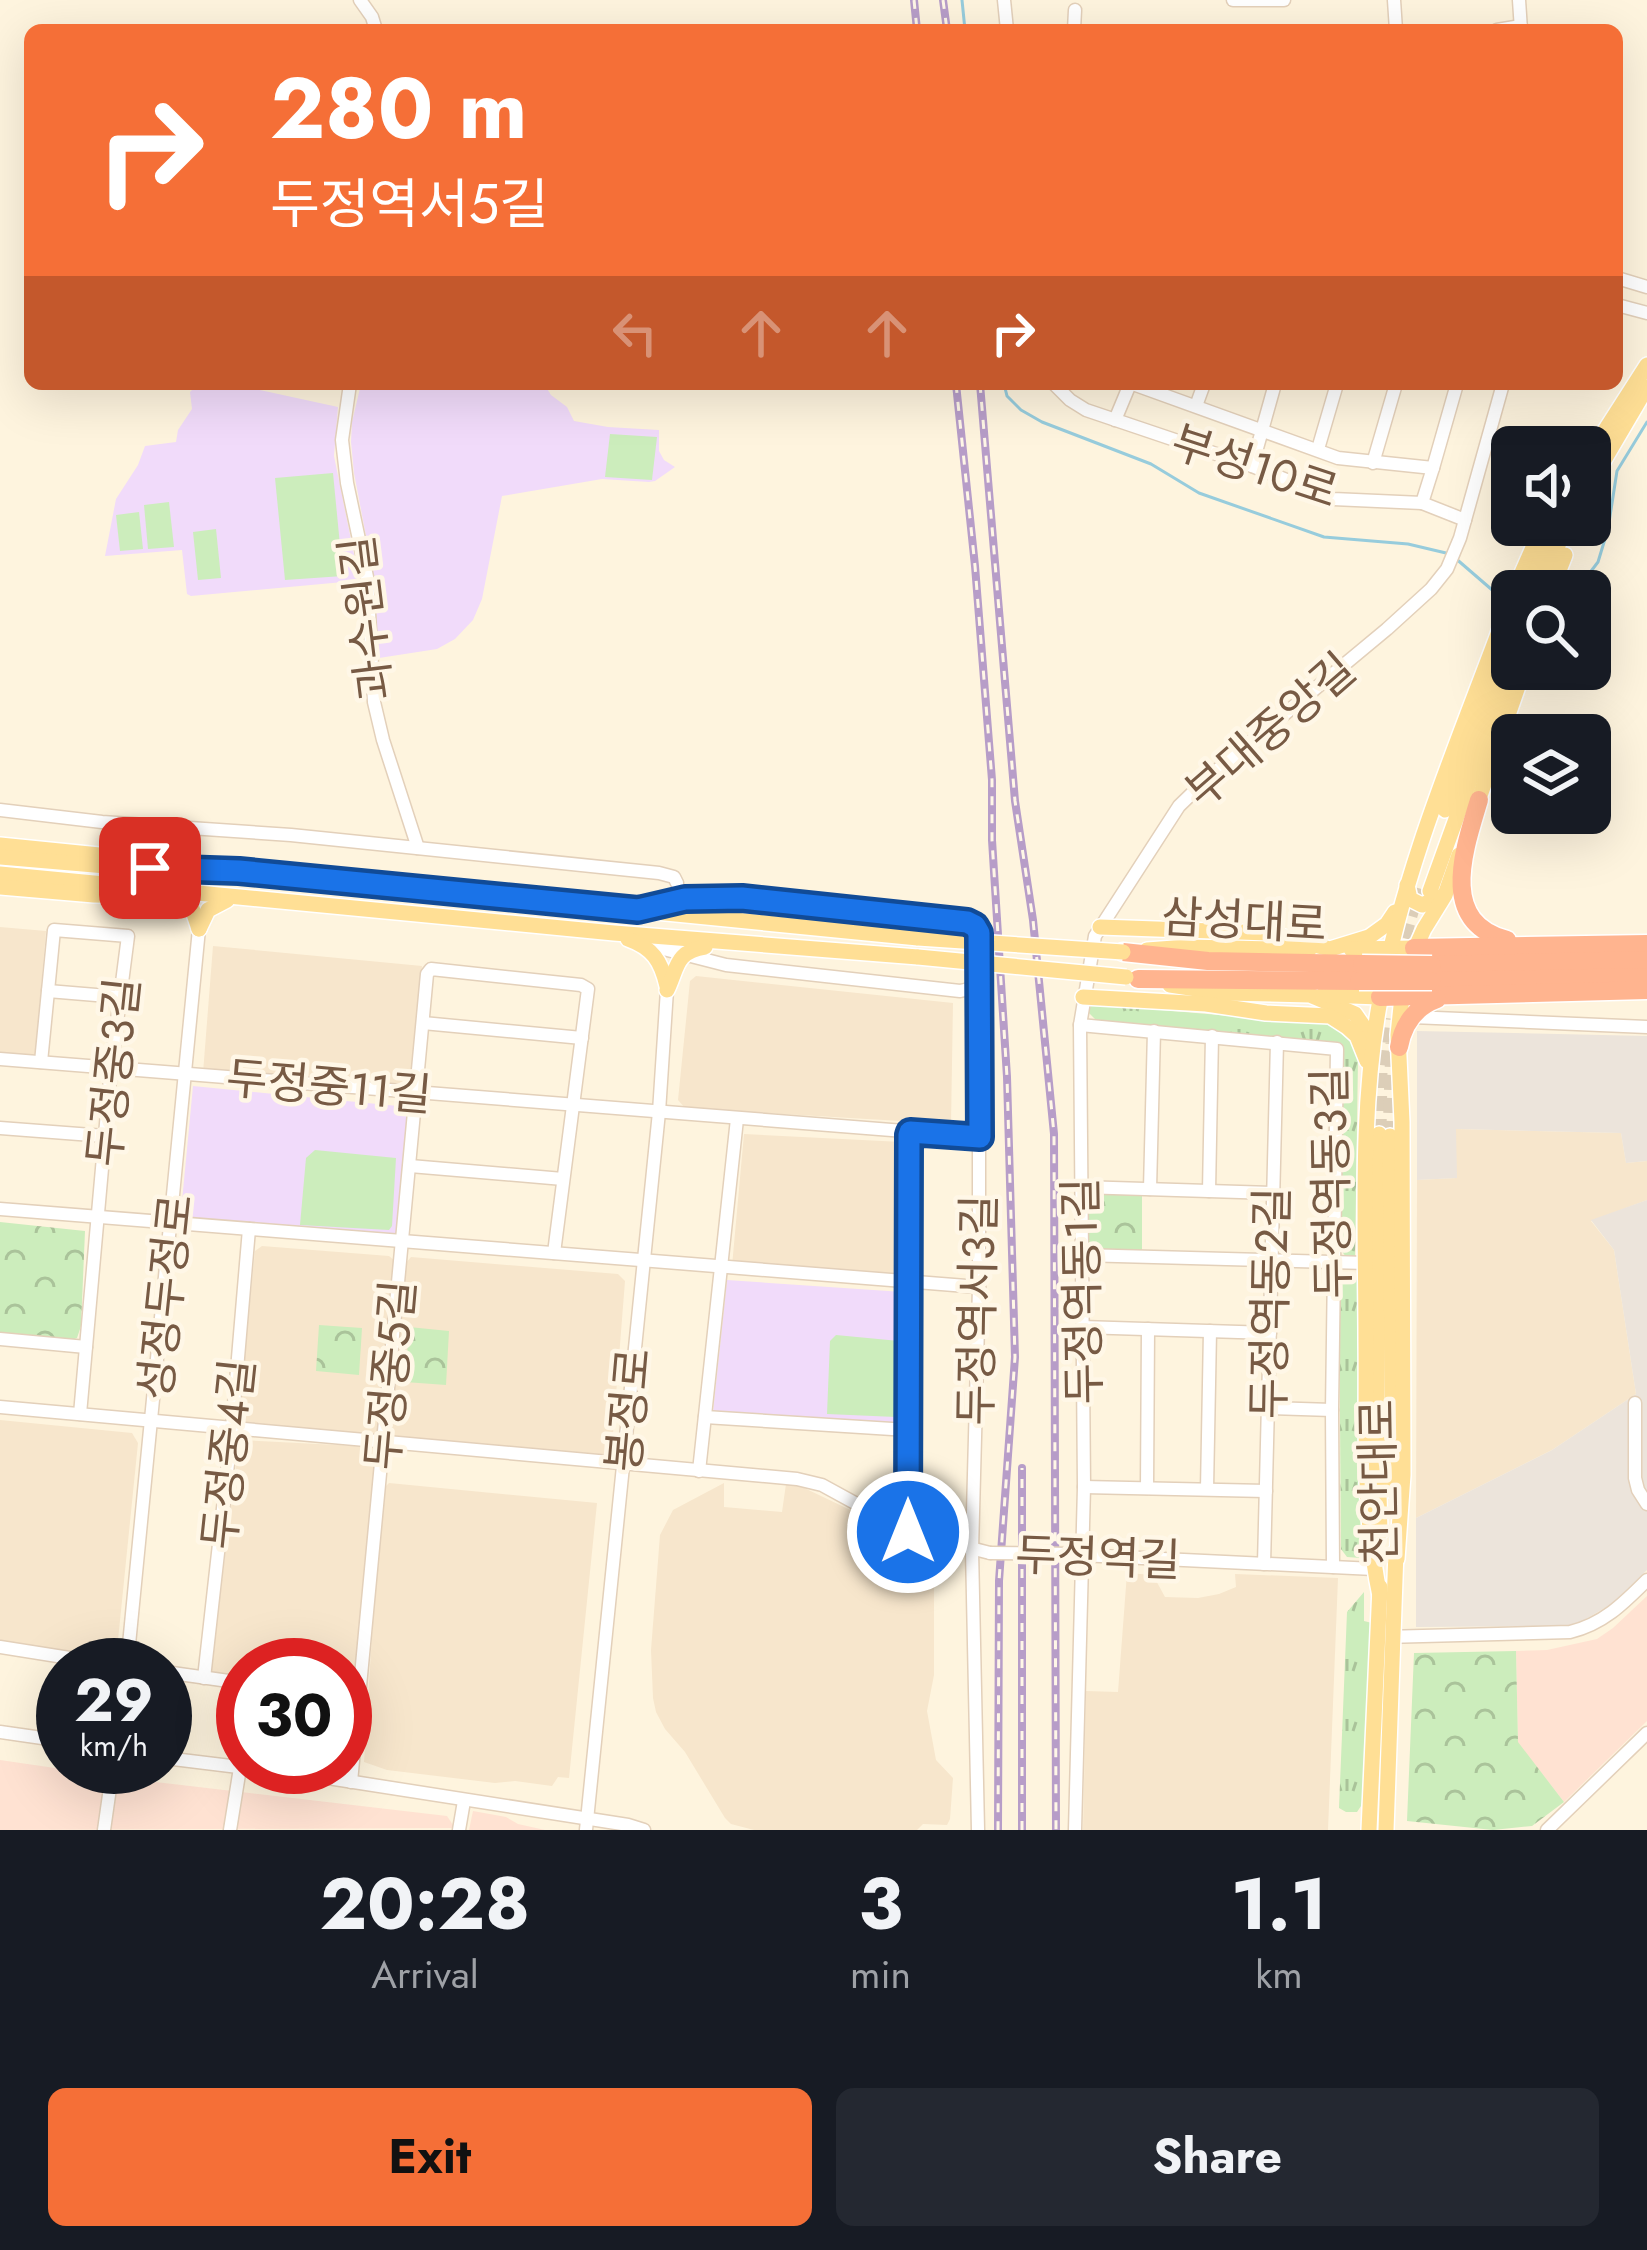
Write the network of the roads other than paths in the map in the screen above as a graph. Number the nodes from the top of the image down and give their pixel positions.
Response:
1 (1233, 0) edge
2 (1285, 0) edge
3 (1076, 10) dead end
4 (1075, 24) edge
5 (1647, 365) edge
6 (1647, 387) edge
7 (349, 390) edge
8 (1060, 390) edge
9 (1128, 390) edge
10 (1149, 390) edge
11 (1202, 390) edge
12 (1273, 390) edge
13 (1334, 390) edge
14 (1394, 390) edge
15 (1455, 390) edge
16 (1501, 390) edge
17 (1196, 406) junction
18 (1114, 419) junction
19 (1608, 426) edge
20 (1261, 431) junction
21 (1318, 449) junction
22 (1611, 449) edge
23 (1373, 464) junction
24 (1252, 466) junction
25 (1433, 468) junction
26 (1422, 503) junction
27 (1465, 520) junction
28 (1491, 664) edge
29 (1492, 690) edge
30 (1502, 690) edge
31 (1516, 690) edge
32 (1479, 800) junction
33 (0, 810) edge
34 (0, 845) edge
35 (418, 848) junction
36 (0, 857) edge
37 (239, 871) junction
38 (0, 874) edge
39 (677, 883) dead end
40 (0, 887) edge
41 (1420, 892) junction
42 (141, 896) junction
43 (233, 898) junction
44 (638, 910) junction
45 (200, 929) junction
46 (1098, 931) junction
47 (614, 934) junction
48 (728, 943) junction
49 (643, 944) junction
50 (1647, 944) edge
51 (1529, 946) junction
52 (1414, 948) junction
53 (1390, 949) junction
54 (1330, 950) junction
55 (1123, 952) junction
56 (686, 953) junction
57 (1647, 960) edge
58 (1360, 973) junction
59 (979, 977) junction
60 (1647, 977) edge
61 (1132, 978) junction
62 (1437, 980) junction
63 (1647, 989) edge
64 (667, 990) junction
65 (48, 991) junction
66 (960, 991) junction
67 (1310, 995) junction
68 (1401, 996) junction
69 (120, 997) junction
70 (1083, 997) junction
71 (1380, 997) junction
72 (979, 1006) junction
73 (1412, 1017) junction
74 (423, 1023) junction
75 (1081, 1025) junction
76 (1647, 1027) edge
77 (1154, 1031) junction
78 (1211, 1036) junction
79 (582, 1038) junction
80 (1373, 1040) junction
81 (1277, 1042) junction
82 (1399, 1047) junction
83 (0, 1059) edge
84 (41, 1062) junction
85 (112, 1068) junction
86 (187, 1074) junction
87 (1369, 1086) junction
88 (1402, 1090) junction
89 (418, 1093) junction
90 (573, 1105) junction
91 (658, 1112) junction
92 (737, 1119) junction
93 (1402, 1122) junction
94 (0, 1128) edge
95 (1378, 1131) junction
96 (910, 1132) junction
97 (105, 1136) junction
98 (980, 1137) junction
99 (410, 1166) junction
100 (563, 1179) junction
101 (1081, 1187) junction
102 (1150, 1189) junction
103 (1209, 1191) junction
104 (1273, 1193) junction
105 (0, 1209) edge
106 (98, 1217) junction
107 (171, 1222) junction
108 (249, 1229) junction
109 (403, 1241) junction
110 (554, 1253) junction
111 (1081, 1255) junction
112 (642, 1260) junction
113 (1271, 1260) junction
114 (1333, 1262) junction
115 (1366, 1263) junction
116 (722, 1266) junction
117 (908, 1281) junction
118 (980, 1287) junction
119 (1082, 1327) junction
120 (1148, 1329) junction
121 (1210, 1331) junction
122 (1270, 1333) junction
123 (0, 1339) edge
124 (86, 1347) junction
125 (1635, 1403) dead end
126 (0, 1407) edge
127 (1268, 1408) junction
128 (1331, 1410) junction
129 (80, 1414) junction
130 (705, 1417) junction
131 (153, 1421) junction
132 (232, 1428) junction
133 (908, 1430) junction
134 (384, 1441) junction
135 (623, 1462) junction
136 (699, 1471) junction
137 (1084, 1486) junction
138 (1147, 1488) junction
139 (1207, 1489) junction
140 (1266, 1491) junction
141 (1647, 1504) edge
142 (908, 1532) junction
143 (972, 1550) junction
144 (1078, 1555) junction
145 (1397, 1559) junction
146 (1264, 1564) junction
147 (1333, 1567) junction
148 (1374, 1569) junction
149 (1647, 1580) edge
150 (1379, 1596) junction
151 (1386, 1636) junction
152 (130, 1638) edge
153 (359, 1638) edge
154 (0, 1647) edge
155 (36, 1653) edge
156 (192, 1676) edge
157 (204, 1678) junction
158 (216, 1680) edge
159 (0, 1732) edge
160 (1647, 1732) edge
161 (36, 1737) edge
162 (372, 1786) edge
163 (109, 1794) edge
164 (236, 1794) edge
165 (464, 1801) junction
166 (587, 1824) edge
167 (1558, 1827) edge
168 (104, 1830) edge
169 (230, 1830) edge
170 (459, 1830) edge
171 (609, 1830) edge
172 (644, 1830) edge
173 (978, 1830) edge
174 (1075, 1830) edge
175 (1369, 1830) edge
176 (1386, 1830) edge

1 - 2 street
3 - 4 street
5 - 19 main road
6 - 22 main road
7 - 35 street, 과수원길
8 - 18 street, 부성10로
9 - 18 street
10 - 17 street
11 - 17 street
12 - 20 street
13 - 21 street
14 - 23 street
15 - 25 street
16 - 27 street, 부대중앙길
17 - 20 street
18 - 24 street, 부성10로
20 - 21 street
20 - 24 street
21 - 23 street
23 - 25 street
24 - 26 street, 부성10로
25 - 26 street
26 - 27 street, 부성10로
27 - 46 street, 부대중앙길
28 - 41 main road
29 - 41 main road
30 - 41 main road
31 - 32 main road
32 - 41 main road
32 - 51 highway
33 - 35 street
34 - 37 main road
35 - 39 street
36 - 37 main road
37 - 44 main road
38 - 43 main road
40 - 42 main road
41 - 52 main road
41 - 53 main road
41 - 54 main road
42 - 43 main road
42 - 45 main road
43 - 45 main road
43 - 47 main road
44 - 55 main road, bridge
44 - 59 street, 두정역서3길
45 - 86 street, 성정두정로
46 - 54 main road
46 - 70 street, 두정역동1길
47 - 48 main road
47 - 49 main road
48 - 56 main road
48 - 61 main road, bridge
49 - 56 street
49 - 64 main road
50 - 51 highway
51 - 52 highway
52 - 53 main road
52 - 68 main road
53 - 54 main road
53 - 71 main road
54 - 55 main road
55 - 58 highway, 삼성대로
56 - 64 main road
56 - 66 street
57 - 62 highway
58 - 61 highway, 삼성대로
58 - 62 highway, bridge
59 - 66 street
59 - 72 street, 두정역서3길
60 - 62 highway
61 - 67 main road
62 - 63 highway
62 - 68 highway
62 - 73 highway
64 - 91 street, 봉정로
65 - 69 street
65 - 69 street, 두정중3길
65 - 84 street, 두정중3길
66 - 72 street
67 - 71 main road
67 - 80 main road
68 - 71 highway
68 - 82 main road
69 - 85 street, 두정중3길
70 - 75 street, 두정역동1길
70 - 87 main road
71 - 80 main road
72 - 98 street, 두정역서3길
73 - 76 street
73 - 82 highway
74 - 79 street
74 - 79 street, 두정중5길
74 - 89 street, 두정중5길
75 - 77 street, 두정역동3길
75 - 101 street, 두정역동1길
77 - 78 street, 두정역동3길
77 - 102 street
78 - 81 street, 두정역동3길
78 - 103 street
79 - 90 street
80 - 87 main road
81 - 104 street, 두정역동2길
81 - 114 street, 두정역동3길
82 - 88 main road
83 - 84 street, 두정중11길
84 - 85 street, 두정중11길
85 - 86 street, 두정중11길
85 - 97 street, 두정중3길
86 - 89 street, 두정중11길
86 - 107 street, 성정두정로
87 - 88 main road
87 - 95 main road
88 - 93 main road
89 - 90 street, 두정중11길
89 - 99 street, 두정중5길
90 - 91 street, 두정중11길
90 - 100 street
91 - 92 street, 두정중11길
91 - 112 street, 봉정로
92 - 96 street, 두정중11길
92 - 116 street
93 - 95 main road
93 - 145 main road
94 - 97 street
95 - 115 main road
95 - 145 main road, 천안대로
95 - 150 main road, 천안대로
96 - 98 street, 두정중11길
96 - 117 street
97 - 106 street, 두정중3길
98 - 118 street, 두정역서3길
99 - 100 street
99 - 109 street, 두정중5길
100 - 110 street
101 - 102 street
101 - 111 street, 두정역동1길
102 - 103 street
103 - 104 street
104 - 113 street, 두정역동2길
105 - 106 street
106 - 107 street
106 - 124 street, 두정중3길
107 - 108 street
107 - 131 street, 성정두정로
108 - 109 street
108 - 132 street, 두정중4길
109 - 110 street
109 - 134 street, 두정중5길
110 - 112 street
111 - 113 street
111 - 119 street, 두정역동1길
112 - 116 street
112 - 135 street, 봉정로
113 - 114 street
113 - 122 street, 두정역동2길
114 - 115 street
114 - 128 street, 두정역동3길
115 - 148 main road
116 - 117 street
116 - 130 street
117 - 118 street
117 - 133 street
118 - 143 street, 두정역서3길
119 - 120 street
119 - 137 street, 두정역동1길
120 - 121 street
120 - 138 street
121 - 122 street
121 - 139 street
122 - 127 street, 두정역동2길
123 - 124 street
124 - 129 street, 두정중3길
125 - 141 street
126 - 129 street, 두정역길
127 - 128 street
127 - 140 street, 두정역동2길
128 - 147 street, 두정역동3길
129 - 131 street, 두정역길
130 - 133 street
130 - 136 street
131 - 132 street, 두정역길
131 - 152 street, 성정두정로
132 - 134 street, 두정역길
132 - 157 street, 두정중4길
133 - 142 street
134 - 135 street, 두정역길
134 - 153 street, 두정중5길
135 - 136 street, 두정역길
135 - 166 street, 봉정로
136 - 142 street, 두정역길
137 - 138 street
137 - 144 street, 두정역동1길
138 - 139 street
139 - 140 street
140 - 146 street, 두정역동2길
142 - 143 street, 두정역길
143 - 144 street, 두정역길, bridge
143 - 173 street, 두정역서3길
144 - 146 street, 두정역길
144 - 174 street, 두정역동1길
145 - 151 main road, 천안대로
146 - 147 street, 두정역길
147 - 148 street, 두정역길
148 - 150 main road
149 - 151 street
150 - 151 main road, 천안대로
151 - 175 main road, 천안대로
151 - 176 main road, 천안대로
154 - 155 street
156 - 157 street
157 - 158 street
159 - 161 street
160 - 167 street
162 - 165 street
163 - 168 street
164 - 169 street
165 - 166 street
165 - 170 street
166 - 171 street
166 - 172 street

